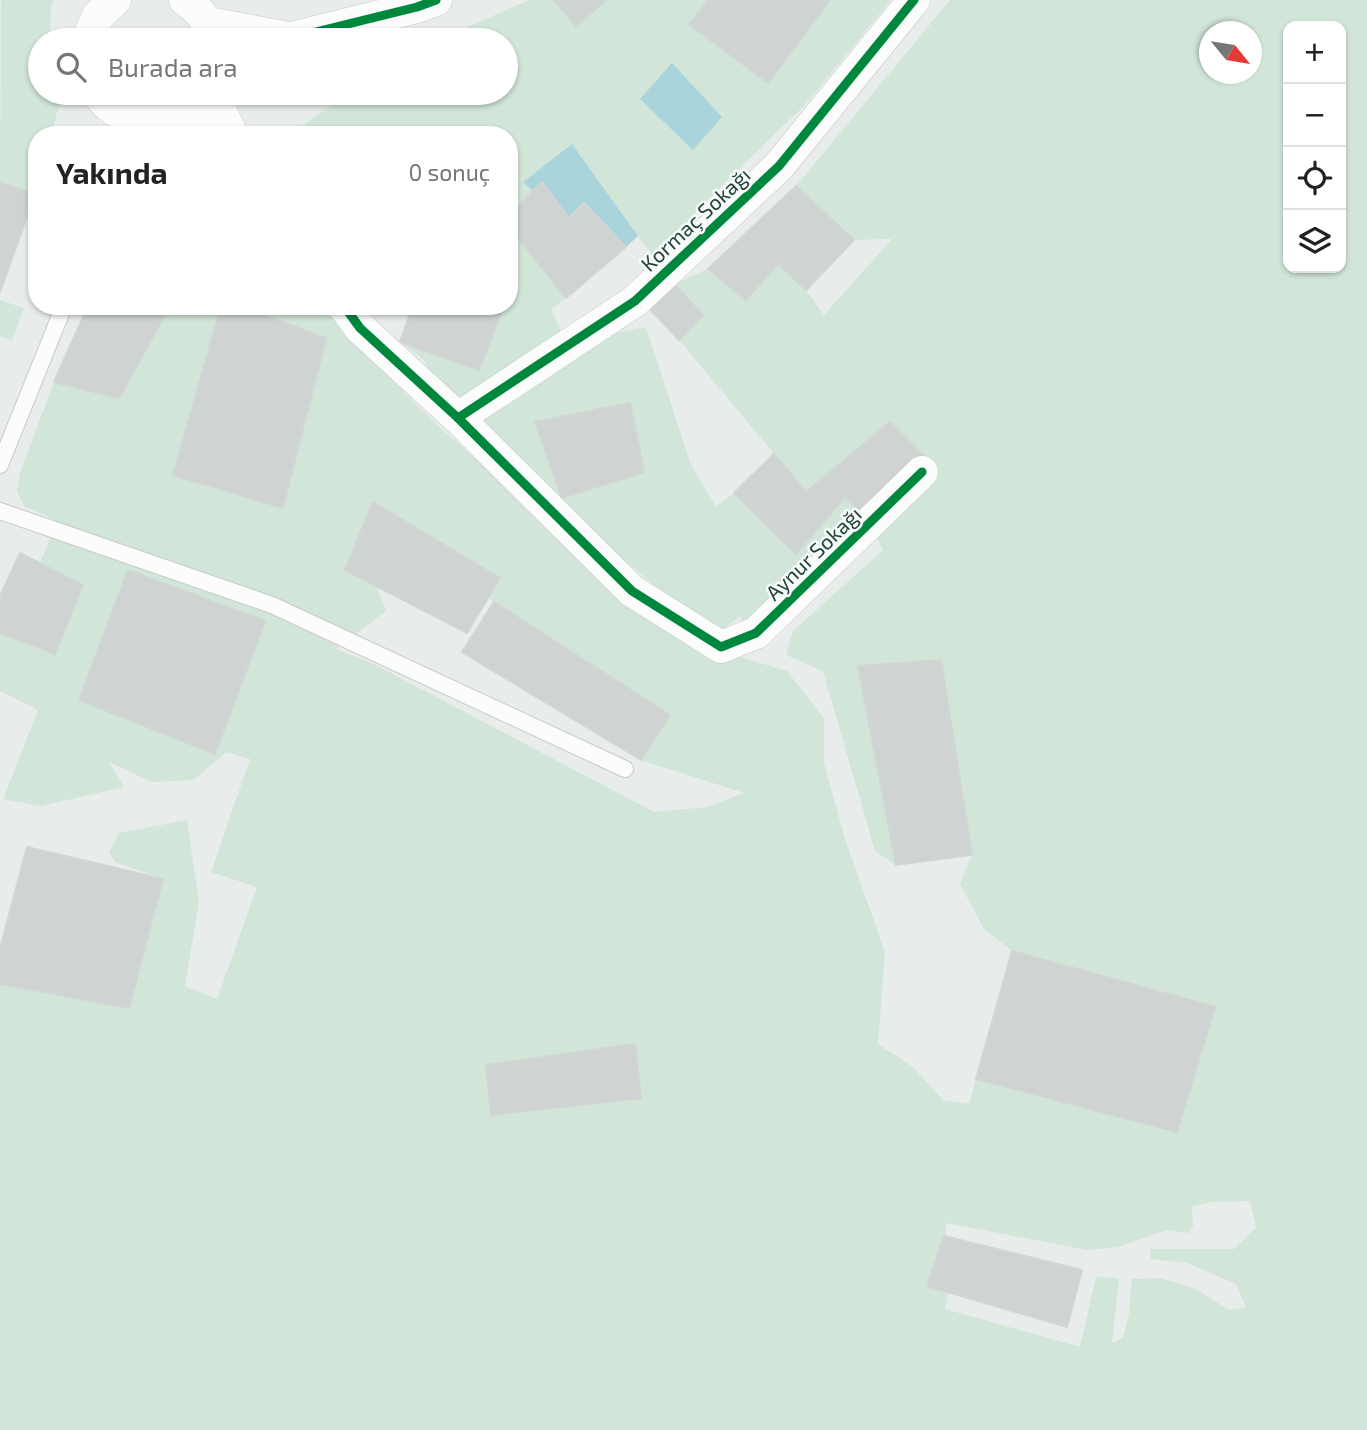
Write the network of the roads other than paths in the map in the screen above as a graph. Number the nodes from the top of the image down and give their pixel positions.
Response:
1 (185, 0) edge
2 (436, 0) edge
3 (914, 0) edge
4 (209, 28) edge
5 (331, 28) edge
6 (111, 105) edge
7 (191, 105) edge
8 (218, 105) edge
9 (173, 116) junction
10 (134, 126) edge
11 (138, 126) edge
12 (191, 126) edge
13 (228, 126) edge
14 (60, 315) edge
15 (351, 315) edge
16 (458, 418) junction
17 (0, 465) edge
18 (922, 472) dead end
19 (0, 511) edge
20 (625, 769) dead end

1 - 4 street
2 - 5 street
3 - 16 street, Kormaç Sokağı
6 - 10 street
7 - 9 street
8 - 13 street
9 - 11 street
9 - 12 street
14 - 17 lane
15 - 16 street
16 - 18 street, Aynur Sokağı
19 - 20 lane

